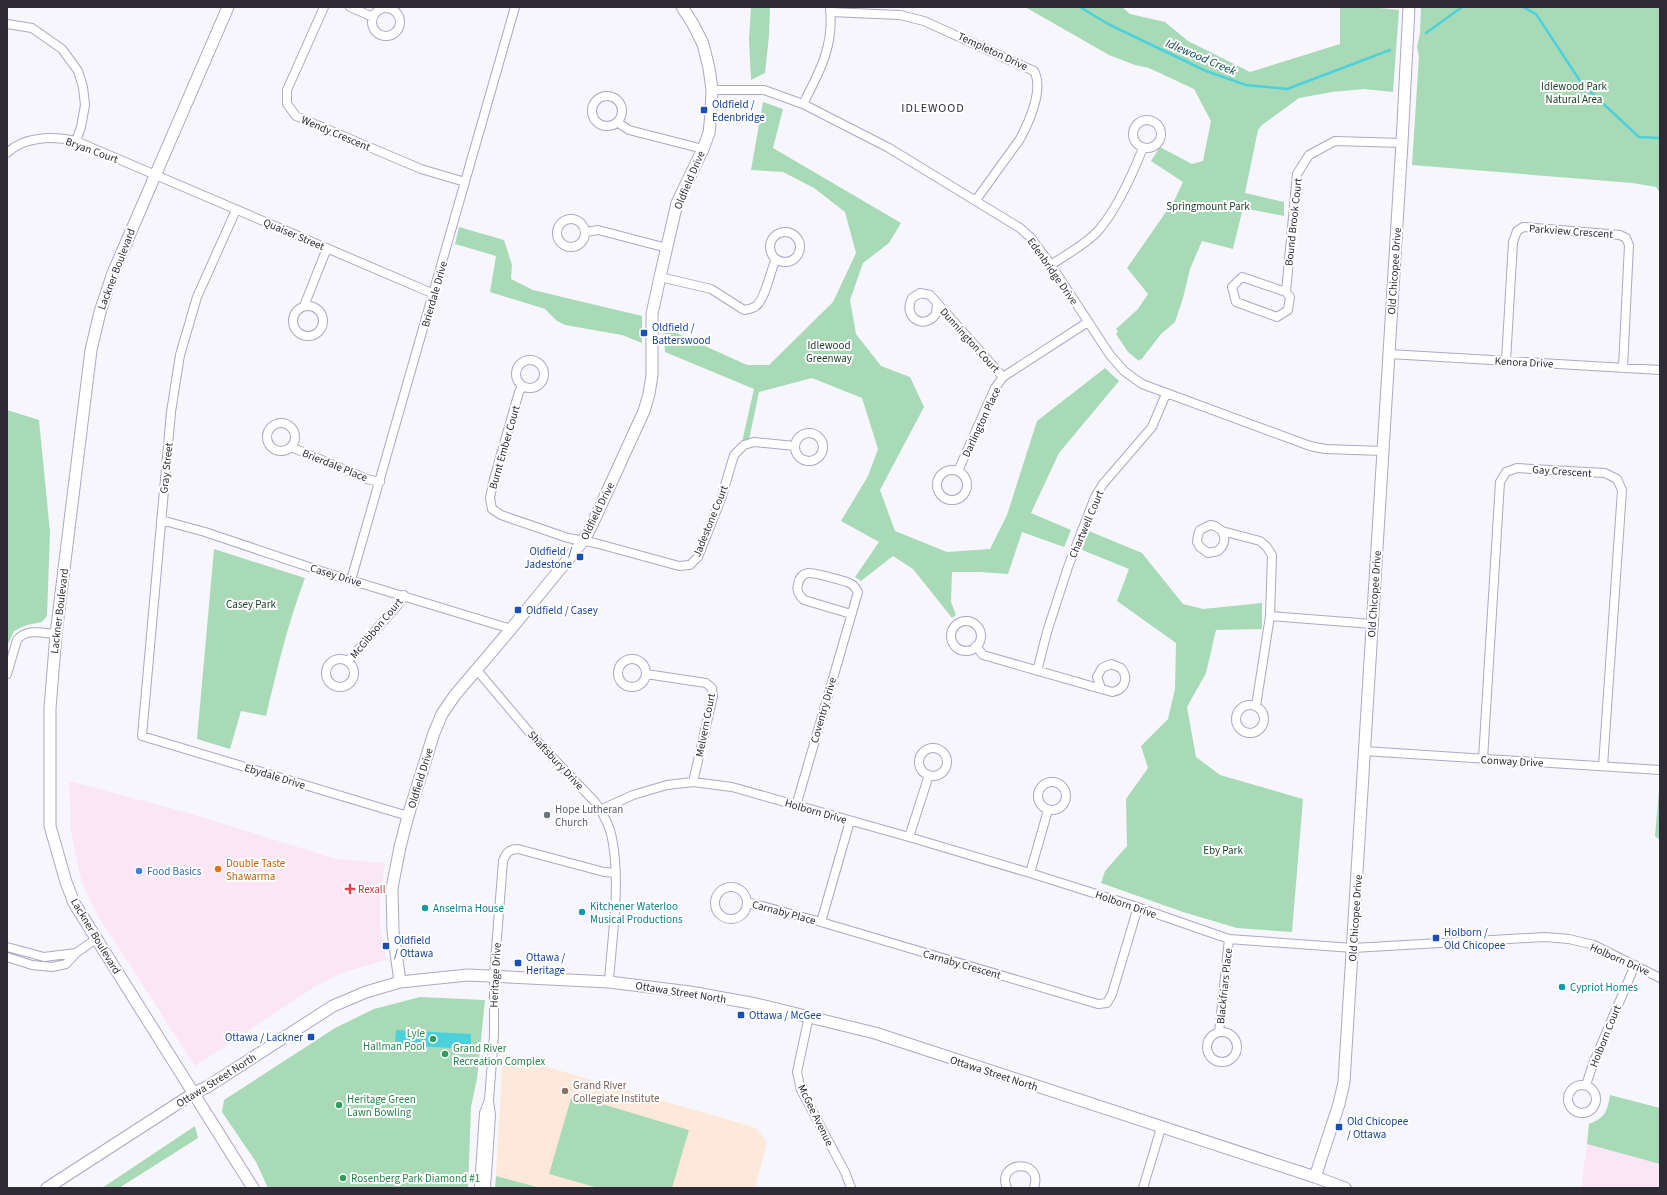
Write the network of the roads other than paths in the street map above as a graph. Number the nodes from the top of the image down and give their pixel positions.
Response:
1 (228, 7) edge
2 (324, 7) edge
3 (350, 7) edge
4 (515, 7) edge
5 (682, 7) edge
6 (1409, 7) edge
7 (830, 10) edge
8 (372, 16) dead end
9 (7, 24) edge
10 (712, 90) junction
11 (803, 104) junction
12 (617, 122) dead end
13 (76, 141) junction
14 (1402, 143) junction
15 (1143, 148) dead end
16 (703, 149) junction
17 (7, 153) edge
18 (155, 174) junction
19 (465, 182) junction
20 (976, 200) junction
21 (236, 210) junction
22 (586, 232) dead end
23 (327, 248) junction
24 (667, 248) junction
25 (776, 259) dead end
26 (1051, 265) junction
27 (660, 277) junction
28 (1286, 292) junction
29 (434, 294) junction
30 (937, 303) dead end
31 (304, 306) dead end
32 (1088, 322) junction
33 (1389, 354) junction
34 (1506, 361) junction
35 (1623, 368) junction
36 (1660, 370) edge
37 (1003, 377) junction
38 (523, 386) dead end
39 (1166, 394) junction
40 (795, 446) dead end
41 (291, 447) dead end
42 (1383, 451) junction
43 (958, 471) dead end
44 (380, 482) junction
45 (161, 520) junction
46 (1222, 531) dead end
47 (583, 541) junction
48 (351, 580) junction
49 (404, 595) junction
50 (851, 614) junction
51 (1270, 616) junction
52 (1372, 624) junction
53 (511, 629) junction
54 (56, 634) junction
55 (976, 646) dead end
56 (348, 661) dead end
57 (476, 669) junction
58 (1037, 671) junction
59 (7, 674) edge
60 (646, 674) dead end
61 (1101, 688) dead end
62 (1256, 706) dead end
63 (142, 736) joint
64 (1364, 751) junction
65 (1483, 759) junction
66 (1603, 766) junction
67 (1660, 770) edge
68 (929, 775) dead end
69 (693, 782) junction
70 (796, 806) junction
71 (600, 810) junction
72 (1048, 810) dead end
73 (408, 816) junction
74 (850, 820) junction
75 (909, 837) junction
76 (616, 873) junction
77 (1030, 873) junction
78 (747, 902) junction
79 (1138, 907) junction
80 (821, 922) junction
81 (96, 939) junction
82 (1229, 940) junction
83 (7, 947) edge
84 (1353, 948) junction
85 (76, 953) junction
86 (7, 957) edge
87 (1635, 965) junction
88 (494, 975) junction
89 (1660, 978) edge
90 (400, 982) junction
91 (609, 982) junction
92 (809, 1016) junction
93 (1219, 1032) dead end
94 (1586, 1085) dead end
95 (194, 1093) junction
96 (488, 1100) junction
97 (1161, 1128) junction
98 (1315, 1177) junction
99 (47, 1188) edge
100 (253, 1188) edge
101 (479, 1188) edge
102 (486, 1188) edge
103 (851, 1188) edge
104 (1007, 1188) edge
105 (1034, 1188) edge
106 (1143, 1188) edge
107 (1345, 1188) edge

1 - 18 main road, Lackner Boulevard
2 - 19 street, Wendy Crescent
3 - 8 street
4 - 19 street, Brierdale Drive
5 - 10 main road, Oldfield Drive
6 - 14 main road, Old Chicopee Drive
7 - 11 street
7 - 20 street, Templeton Drive
9 - 13 street
10 - 11 street, Edenbridge Drive
10 - 16 main road, Oldfield Drive
11 - 20 street, Edenbridge Drive
12 - 16 street
13 - 17 street, Bryan Court
13 - 18 street, Bryan Court
14 - 28 street, Bound Brook Court
14 - 33 main road, Old Chicopee Drive
15 - 26 street
16 - 24 main road, Oldfield Drive
18 - 21 street, Quaiser Street
18 - 54 main road, Lackner Boulevard
19 - 29 street, Brierdale Drive
20 - 26 street, Edenbridge Drive
21 - 23 street, Quaiser Street
21 - 45 street, Gray Street
22 - 24 street
23 - 29 street, Quaiser Street
23 - 31 street
24 - 27 main road, Oldfield Drive
25 - 27 street
26 - 32 street, Edenbridge Drive
27 - 47 main road, Oldfield Drive
28 - 28 street, Bound Brook Court
29 - 44 street, Brierdale Drive
30 - 37 street, Dunnington Court
32 - 37 street, Darlington Place
32 - 39 street, Edenbridge Drive
33 - 34 street, Kenora Drive
33 - 42 main road, Old Chicopee Drive
34 - 35 street, Kenora Drive
34 - 35 street, Parkview Crescent
35 - 36 street, Kenora Drive
37 - 43 street, Darlington Place
38 - 47 street, Burnt Ember Court
39 - 42 street, Edenbridge Drive
39 - 58 street, Chartwell Court
40 - 47 street, Jadestone Court
41 - 44 street, Brierdale Place
42 - 52 main road, Old Chicopee Drive
44 - 48 street, Brierdale Drive
45 - 48 street, Casey Drive
45 - 63 street, Gray Street
46 - 51 street
47 - 53 main road, Oldfield Drive
48 - 49 street, Casey Drive
49 - 53 street, Casey Drive
49 - 56 street, McGibbon Court
50 - 50 street, Coventry Drive
50 - 70 street, Coventry Drive
51 - 52 street
51 - 62 street
52 - 64 main road, Old Chicopee Drive
53 - 57 main road, Oldfield Drive
54 - 59 street
54 - 81 main road, Lackner Boulevard
55 - 58 street
57 - 71 street, Shaftsbury Drive
57 - 73 main road, Oldfield Drive
58 - 61 street
60 - 69 street, Melvern Court
63 - 73 street, Ebydale Drive
64 - 65 street, Conway Drive
64 - 84 main road, Old Chicopee Drive
65 - 66 street, Conway Drive
65 - 66 street, Gay Crescent
66 - 67 street, Conway Drive
68 - 75 street
69 - 70 street, Holborn Drive
69 - 71 street, Holborn Drive
70 - 74 street, Holborn Drive
71 - 76 street, Shaftsbury Drive
72 - 77 street
73 - 90 main road, Oldfield Drive
74 - 75 street, Holborn Drive
74 - 80 street
75 - 77 street, Holborn Drive
76 - 88 street, Heritage Drive
76 - 91 street, Shaftsbury Drive
77 - 79 street, Holborn Drive
78 - 78 street, Carnaby Place
78 - 80 street, Carnaby Place
79 - 80 street, Carnaby Crescent
79 - 82 street, Holborn Drive
81 - 85 street
81 - 95 main road, Lackner Boulevard
82 - 84 street, Holborn Drive
82 - 93 street, Blackfriars Place
83 - 85 street
84 - 87 street, Holborn Drive
84 - 98 main road, Old Chicopee Drive
85 - 86 street
87 - 89 street, Holborn Drive
87 - 94 street, Holborn Court
88 - 90 main road, Ottawa Street North
88 - 91 main road, Ottawa Street North
88 - 96 street, Heritage Drive
90 - 95 main road, Ottawa Street North
91 - 92 main road, Ottawa Street North
92 - 97 main road, Ottawa Street North
92 - 103 street, McGee Avenue
95 - 99 main road, Ottawa Street North
95 - 100 main road, Lackner Boulevard
96 - 101 street, Heritage Drive
96 - 102 street, Heritage Drive
97 - 98 main road, Ottawa Street North
97 - 106 street
98 - 107 main road, Ottawa Street North
104 - 105 street

